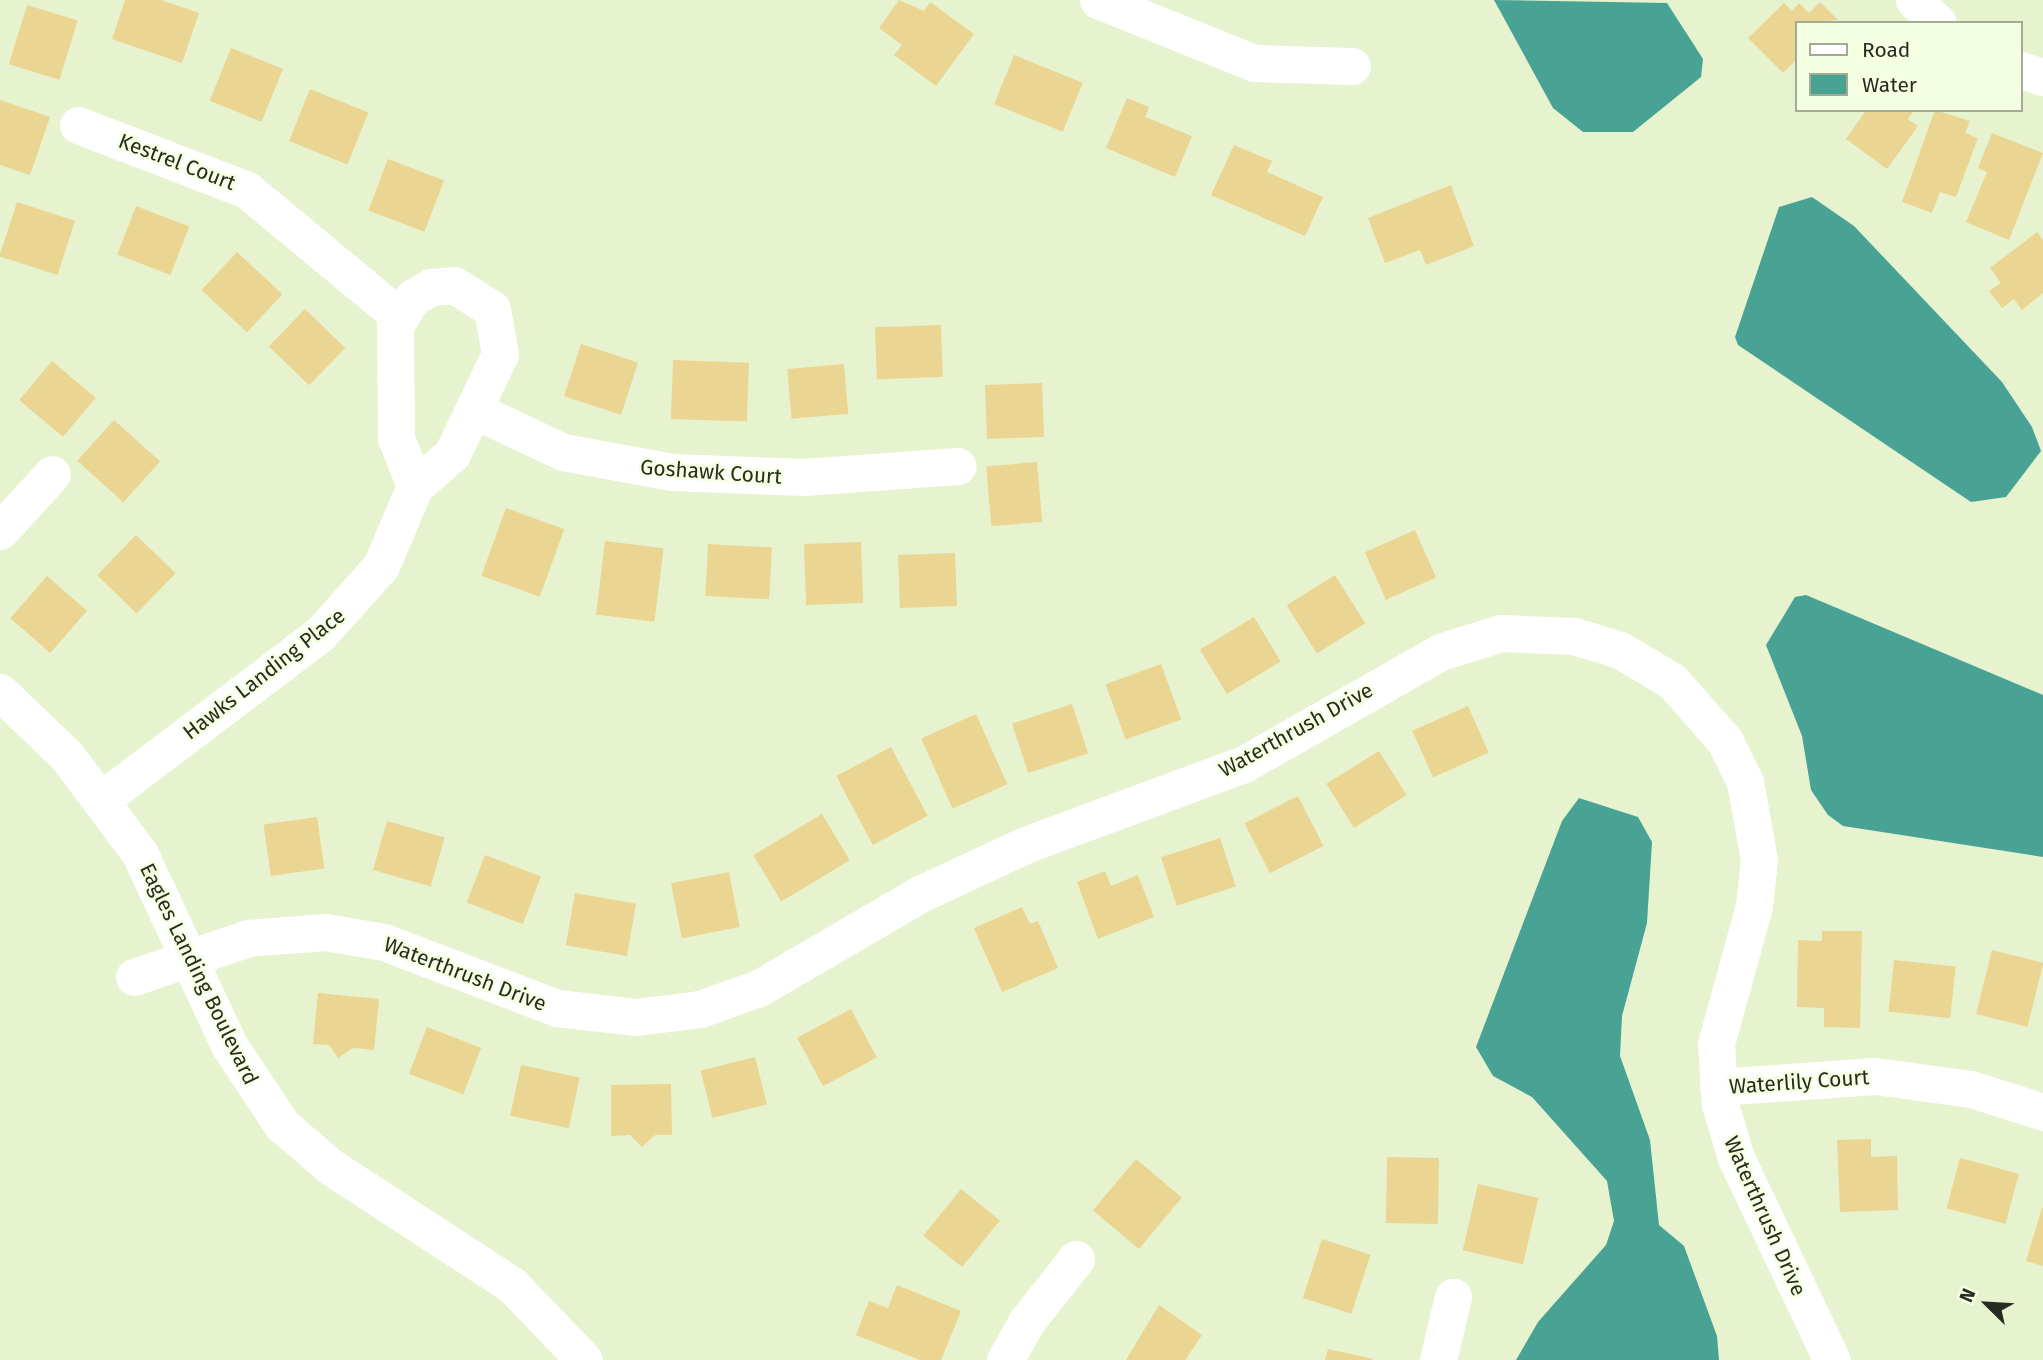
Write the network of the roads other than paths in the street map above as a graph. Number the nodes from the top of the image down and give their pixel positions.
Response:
1 (1098, 0) edge
2 (1914, 0) edge
3 (1936, 21) edge
4 (1352, 66) dead end
5 (2022, 71) edge
6 (2043, 77) edge
7 (78, 125) dead end
8 (399, 316) junction
9 (474, 410) junction
10 (958, 466) dead end
11 (52, 474) dead end
12 (415, 486) junction
13 (0, 531) edge
14 (0, 692) edge
15 (102, 799) junction
16 (191, 956) junction
17 (134, 977) dead end
18 (1718, 1087) junction
19 (2043, 1111) edge
20 (1076, 1259) dead end
21 (1453, 1297) dead end
22 (584, 1360) edge
23 (1005, 1360) edge
24 (1438, 1360) edge
25 (1832, 1360) edge

1 - 4 street
2 - 3 street
5 - 6 street
7 - 8 street, Kestrel Court
8 - 9 street, Hawks Landing Place
8 - 12 street
9 - 10 street, Goshawk Court
9 - 12 street, Hawks Landing Place
11 - 13 street
12 - 15 street, Hawks Landing Place
14 - 15 street, Eagles Landing Boulevard
15 - 16 street, Eagles Landing Boulevard
16 - 17 street, Waterthrush Drive
16 - 18 street, Waterthrush Drive
16 - 22 street, Eagles Landing Boulevard
18 - 19 street, Waterlily Court
18 - 25 street, Waterthrush Drive
20 - 23 street
21 - 24 street

